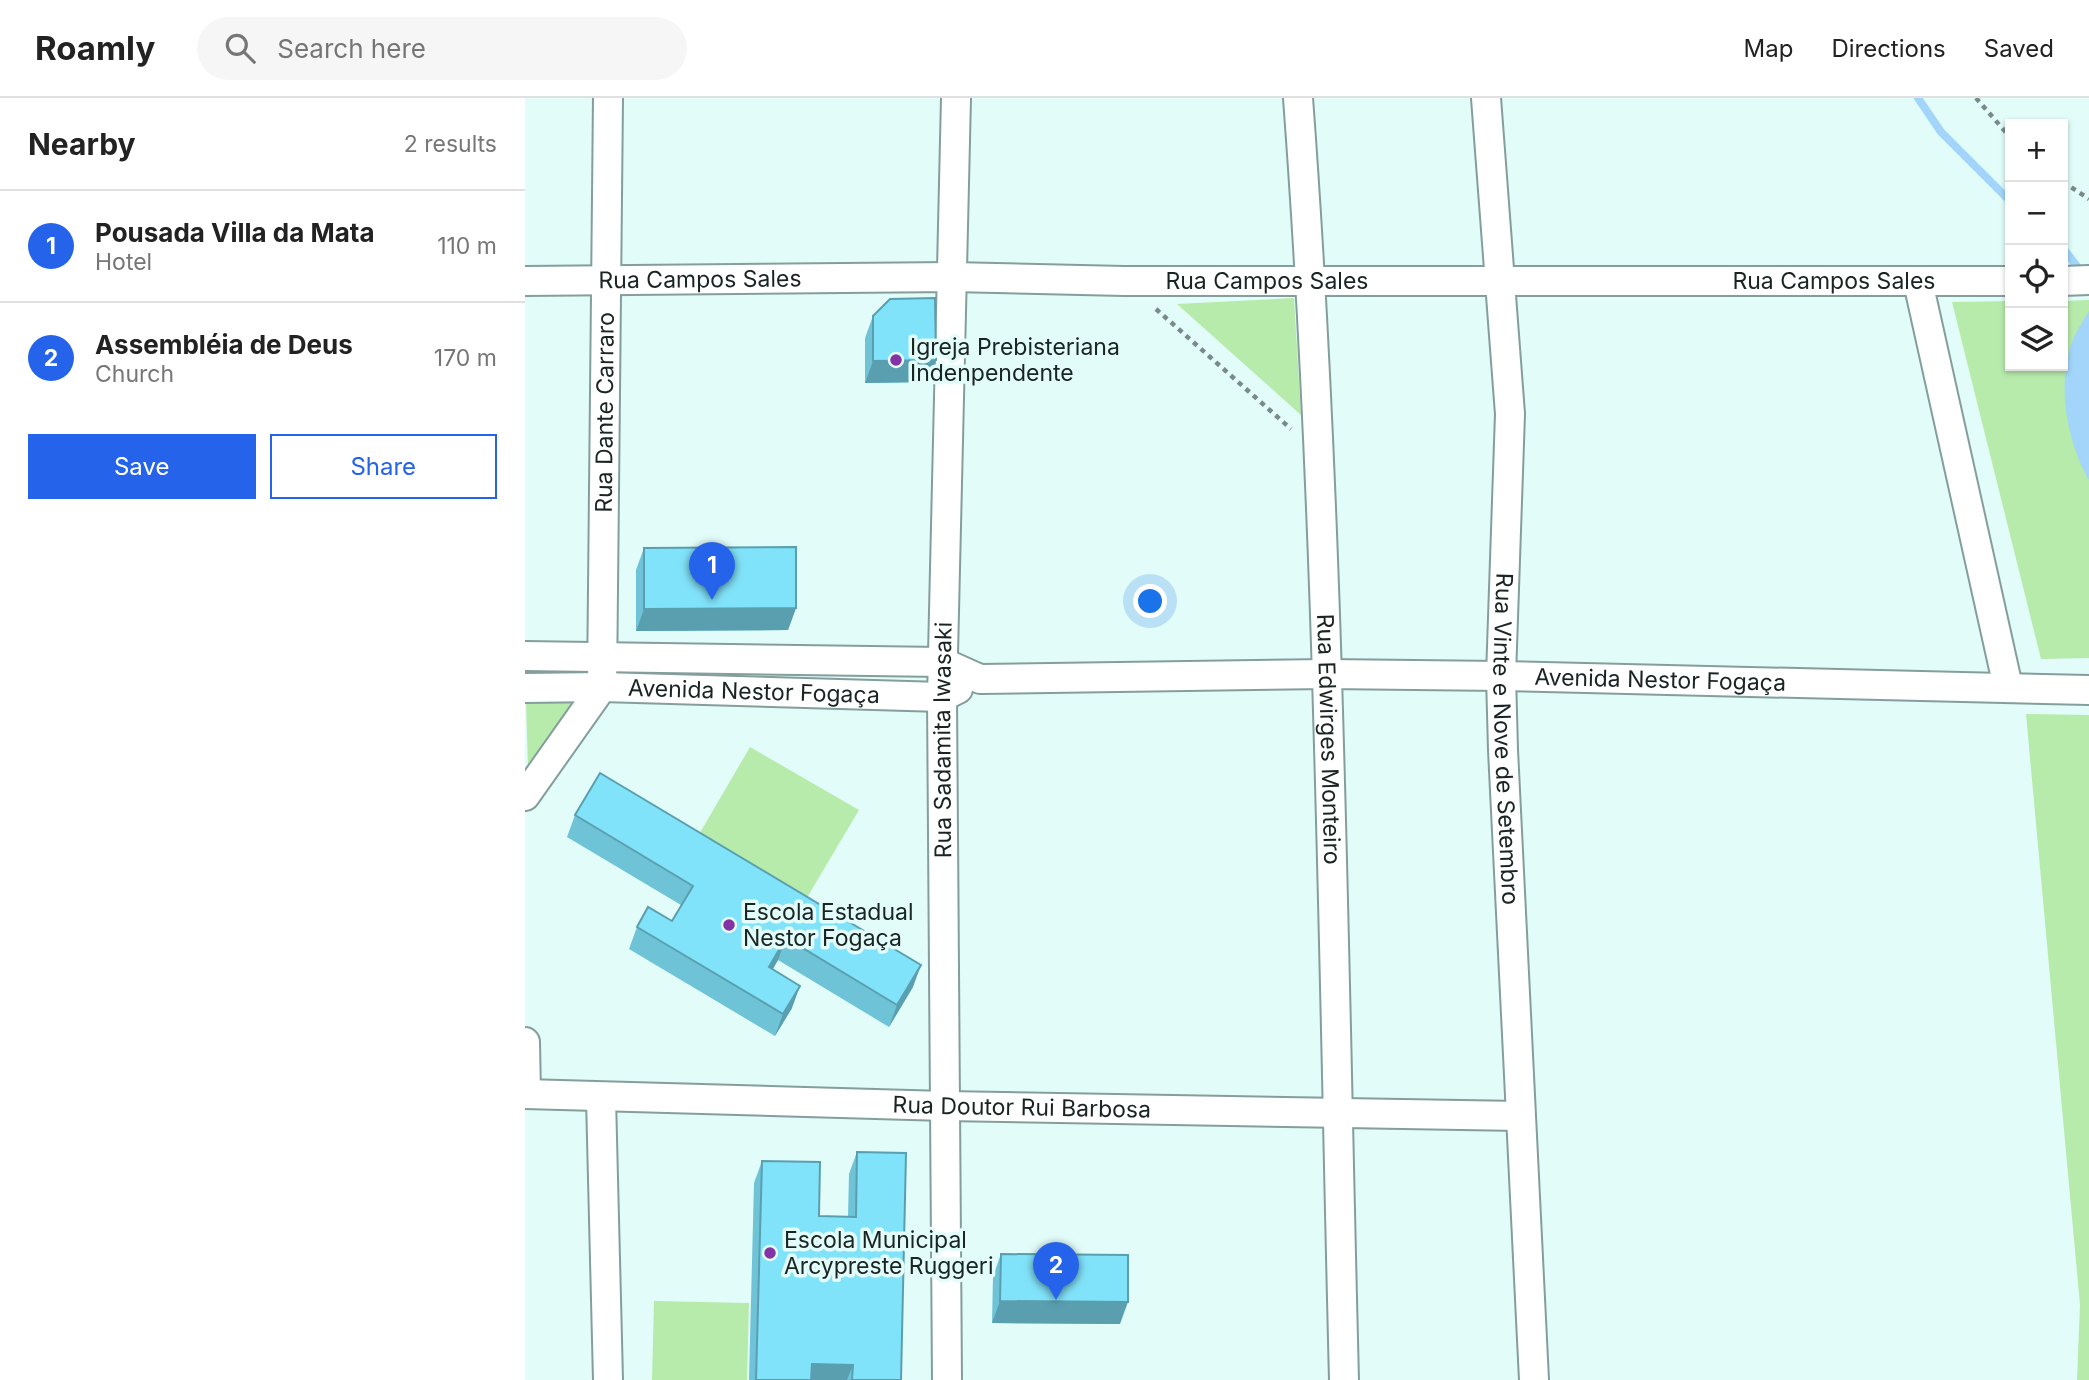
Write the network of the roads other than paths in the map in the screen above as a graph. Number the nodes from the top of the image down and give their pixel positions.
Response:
1 (608, 98) edge
2 (956, 98) edge
3 (1297, 98) edge
4 (1486, 98) edge
5 (952, 277) junction
6 (1311, 280) junction
7 (1500, 280) junction
8 (525, 281) edge
9 (607, 281) junction
10 (2005, 281) edge
11 (2068, 281) edge
12 (2089, 281) edge
13 (1918, 282) junction
14 (525, 656) edge
15 (603, 656) junction
16 (942, 662) junction
17 (1327, 674) junction
18 (1501, 676) junction
19 (980, 679) junction
20 (602, 687) junction
21 (2008, 687) junction
22 (525, 688) edge
23 (2089, 690) edge
24 (942, 697) junction
25 (525, 796) edge
26 (525, 1042) edge
27 (526, 1094) edge
28 (601, 1098) junction
29 (945, 1106) junction
30 (1337, 1112) junction
31 (1520, 1116) junction
32 (608, 1380) edge
33 (947, 1380) edge
34 (1344, 1380) edge
35 (1534, 1380) edge

1 - 9 street, Rua Dante Carraro
2 - 5 street, Rua Sadamita Iwasaki
3 - 6 street, Rua Edwirges Monteiro
4 - 7 street, Rua Vinte e Nove de Setembro
5 - 6 street, Rua Campos Sales
5 - 9 street, Rua Campos Sales
5 - 16 street, Rua Sadamita Iwasaki
6 - 7 street, Rua Campos Sales
6 - 17 street, Rua Edwirges Monteiro
7 - 13 street, Rua Campos Sales
7 - 18 street, Rua Vinte e Nove de Setembro
8 - 9 street, Rua Campos Sales
9 - 15 street, Rua Dante Carraro
10 - 13 street, Rua Campos Sales
11 - 12 street
13 - 21 street
14 - 15 street, Avenida Nestor Fogaça
15 - 16 street, Avenida Nestor Fogaça
15 - 20 street, Rua Dante Carraro
16 - 19 street, Avenida Nestor Fogaça
16 - 24 street, Rua Sadamita Iwasaki
17 - 18 street, Avenida Nestor Fogaça
17 - 19 street, Avenida Nestor Fogaça
17 - 30 street, Rua Edwirges Monteiro
18 - 21 street, Avenida Nestor Fogaça
18 - 31 street, Rua Vinte e Nove de Setembro
19 - 24 street, Avenida Nestor Fogaça
20 - 22 street, Avenida Nestor Fogaça
20 - 24 street, Avenida Nestor Fogaça
20 - 25 street
21 - 23 street, Avenida Nestor Fogaça
24 - 29 street, Rua Sadamita Iwasaki
26 - 27 street
27 - 28 street, Rua Doutor Rui Barbosa
28 - 29 street, Rua Doutor Rui Barbosa
28 - 32 street
29 - 30 street, Rua Doutor Rui Barbosa
29 - 33 street, Rua Sadamita Iwasaki
30 - 31 street, Rua Doutor Rui Barbosa
30 - 34 street, Rua Edwirges Monteiro
31 - 35 street, Rua Vinte e Nove de Setembro

